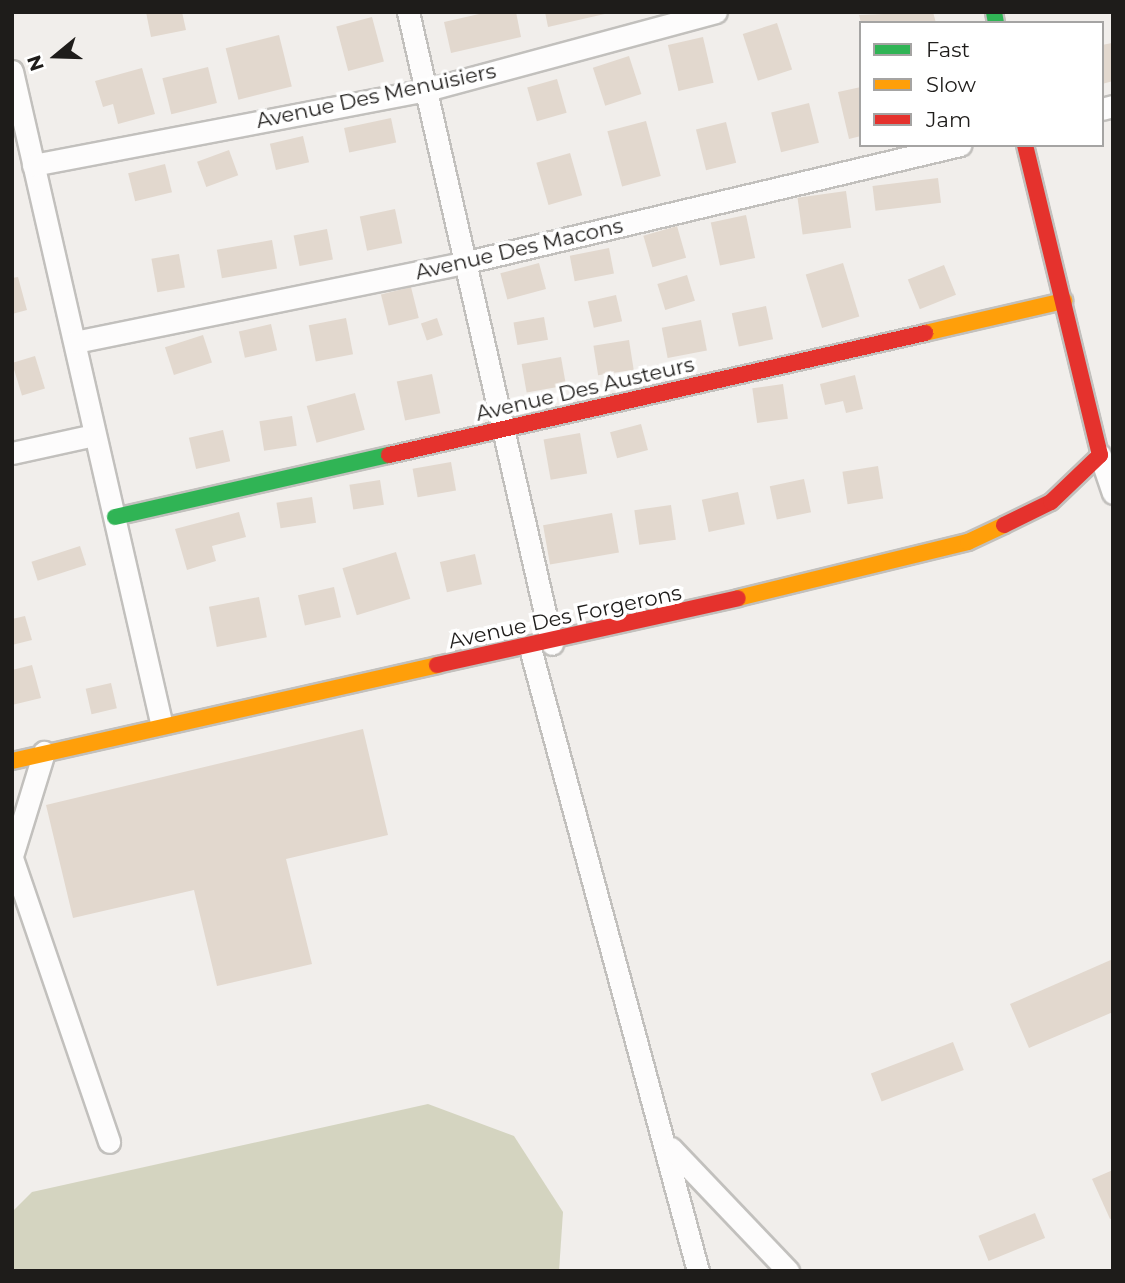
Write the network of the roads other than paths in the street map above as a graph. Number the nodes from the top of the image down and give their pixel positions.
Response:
1 (408, 12) edge
2 (716, 12) edge
3 (12, 71) edge
4 (427, 90) junction
5 (18, 131) edge
6 (952, 147) edge
7 (1026, 147) edge
8 (33, 165) junction
9 (467, 262) junction
10 (1064, 301) junction
11 (75, 342) junction
12 (503, 430) junction
13 (94, 435) junction
14 (12, 453) edge
15 (1100, 455) junction
16 (1113, 493) edge
17 (115, 517) junction
18 (552, 644) junction
19 (530, 649) junction
20 (161, 722) junction
21 (44, 752) junction
22 (12, 761) edge
23 (12, 857) edge
24 (109, 1142) dead end
25 (668, 1146) junction
26 (698, 1270) edge
27 (788, 1271) edge

1 - 4 street
2 - 4 street, Avenue Des Menuisiers
3 - 5 street
4 - 8 street, Avenue Des Menuisiers
4 - 9 street
5 - 8 street
6 - 9 street, Avenue Des Macons
7 - 10 street
8 - 11 street
9 - 11 street, Avenue Des Macons
9 - 12 street
10 - 12 street, Avenue Des Austeurs
10 - 15 street
11 - 13 street
12 - 17 street, Avenue Des Austeurs
12 - 18 street
13 - 14 street
13 - 17 street
15 - 16 street
15 - 18 street, Avenue Des Forgerons
17 - 20 street
18 - 19 street, Avenue Des Forgerons
19 - 20 street, Avenue Des Forgerons
19 - 25 street
20 - 21 street, Avenue Des Forgerons
21 - 22 street, Avenue Des Forgerons
21 - 23 street
23 - 24 street
25 - 26 street
25 - 27 street

